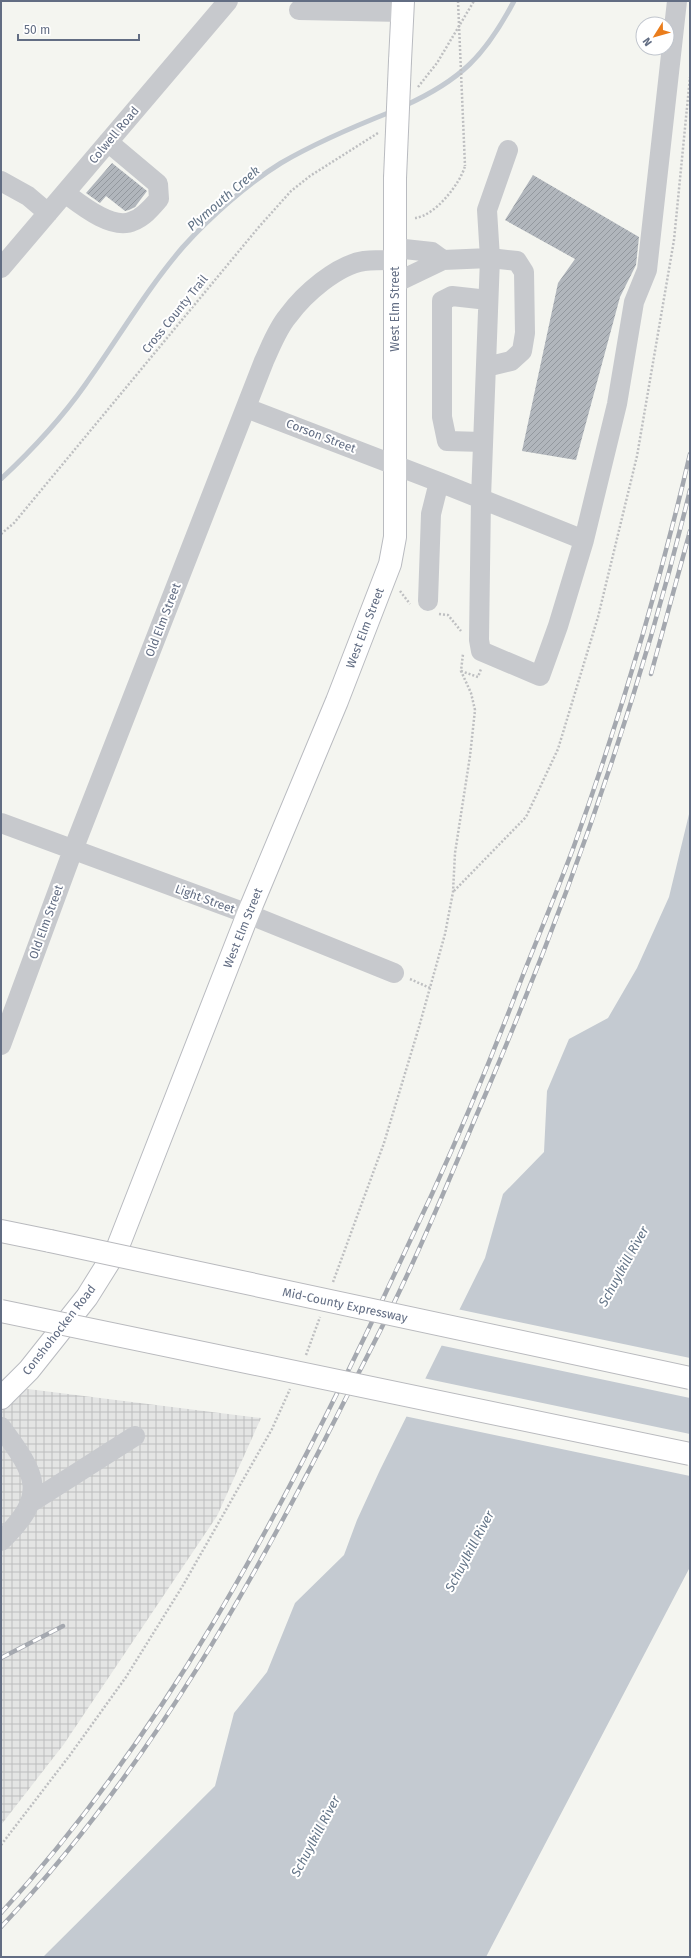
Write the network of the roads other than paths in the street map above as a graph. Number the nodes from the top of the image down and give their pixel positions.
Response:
1 (228, 1) edge
2 (677, 1) edge
3 (403, 6) edge
4 (299, 10) dead end
5 (674, 16) edge
6 (667, 56) edge
7 (108, 142) junction
8 (508, 150) dead end
9 (1, 181) edge
10 (65, 193) junction
11 (48, 213) junction
12 (395, 254) junction
13 (490, 258) junction
14 (443, 260) junction
15 (1, 268) edge
16 (395, 283) junction
17 (488, 300) junction
18 (486, 367) junction
19 (246, 408) junction
20 (483, 442) junction
21 (395, 465) junction
22 (439, 482) junction
23 (481, 498) junction
24 (584, 540) junction
25 (428, 601) dead end
26 (1, 823) edge
27 (73, 850) junction
28 (248, 914) junction
29 (394, 973) road end
30 (1, 1045) edge
31 (130, 1215) joint
32 (1, 1231) edge
33 (1, 1311) edge
34 (690, 1378) edge
35 (1, 1398) edge
36 (1, 1427) edge
37 (135, 1436) dead end
38 (690, 1454) edge
39 (30, 1503) junction
40 (1, 1541) edge

1 - 7 street, Colwell Road
2 - 5 street
3 - 4 street
3 - 12 main road, West Elm Street, bridge
6 - 24 street
7 - 10 street, Colwell Road
7 - 10 street
8 - 13 street
9 - 11 street
10 - 11 street, Colwell Road
11 - 15 street, Colwell Road
12 - 14 street, Old Elm Street
12 - 16 main road, West Elm Street
12 - 19 street, Old Elm Street
13 - 14 street
13 - 17 street
13 - 18 street
14 - 16 street
16 - 21 main road, West Elm Street
17 - 18 street
17 - 20 street
18 - 20 street
19 - 21 street, Corson Street
19 - 27 street, Old Elm Street
20 - 23 street
21 - 22 street, Corson Street
21 - 28 main road, West Elm Street
22 - 23 street, Corson Street
22 - 25 street
23 - 24 street, Corson Street
23 - 24 street
26 - 27 street, Light Street
27 - 28 street, Light Street
27 - 30 street, Old Elm Street
28 - 29 street, Light Street
28 - 31 main road, West Elm Street
31 - 35 main road, Conshohocken Road
32 - 34 main road, Mid-County Expressway, bridge
33 - 38 main road, bridge
36 - 39 street
37 - 39 street
39 - 40 street

